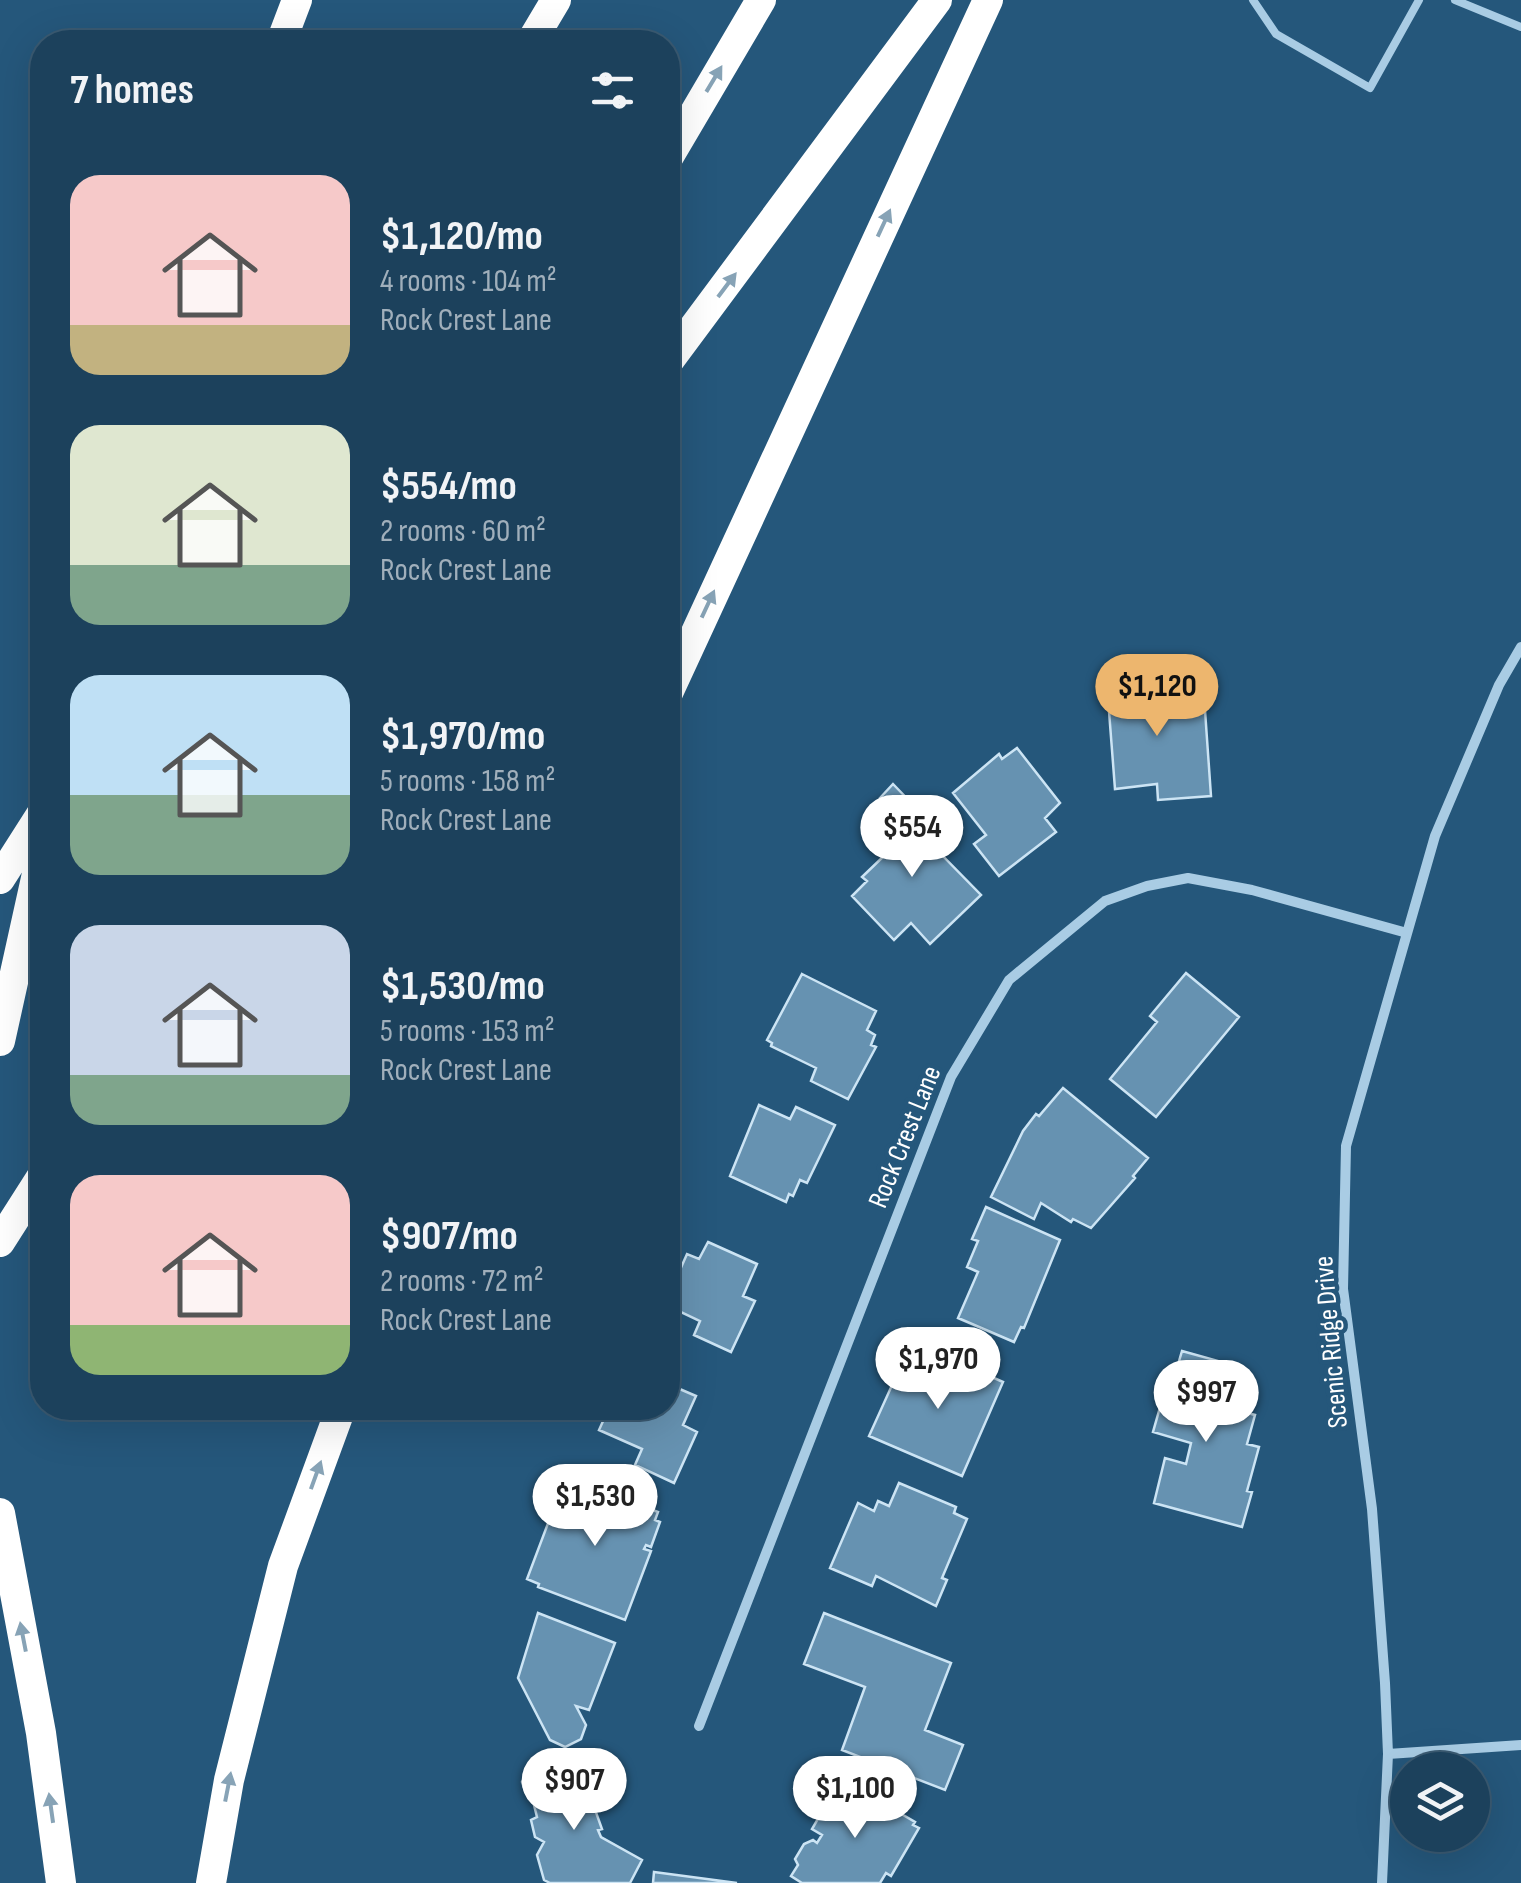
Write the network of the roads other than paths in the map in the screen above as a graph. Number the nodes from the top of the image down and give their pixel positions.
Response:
1 (297, 0) edge
2 (556, 0) edge
3 (761, 0) edge
4 (937, 0) edge
5 (988, 0) edge
6 (1254, 0) edge
7 (1419, 0) edge
8 (1455, 0) edge
9 (1521, 27) edge
10 (286, 30) edge
11 (538, 30) edge
12 (680, 138) edge
13 (680, 346) edge
14 (1521, 647) edge
15 (680, 666) edge
16 (30, 832) edge
17 (0, 879) edge
18 (30, 905) edge
19 (1407, 933) junction
20 (0, 1041) edge
21 (30, 1195) edge
22 (0, 1242) edge
23 (337, 1420) edge
24 (0, 1513) edge
25 (700, 1726) dead end
26 (1521, 1745) edge
27 (1388, 1754) junction
28 (61, 1883) edge
29 (211, 1883) edge
30 (1382, 1883) edge

1 - 10 highway
2 - 11 highway
12 -> 3 highway
13 -> 4 highway
15 -> 5 highway
6 - 7 lane
8 - 9 lane
14 - 19 street, Scenic Ridge Drive
16 - 17 highway
18 - 20 highway
19 - 25 street, Rock Crest Lane
19 - 27 street, Scenic Ridge Drive
21 - 22 highway
29 -> 23 highway
28 -> 24 highway
26 - 27 street
27 - 30 street, Scenic Ridge Drive

